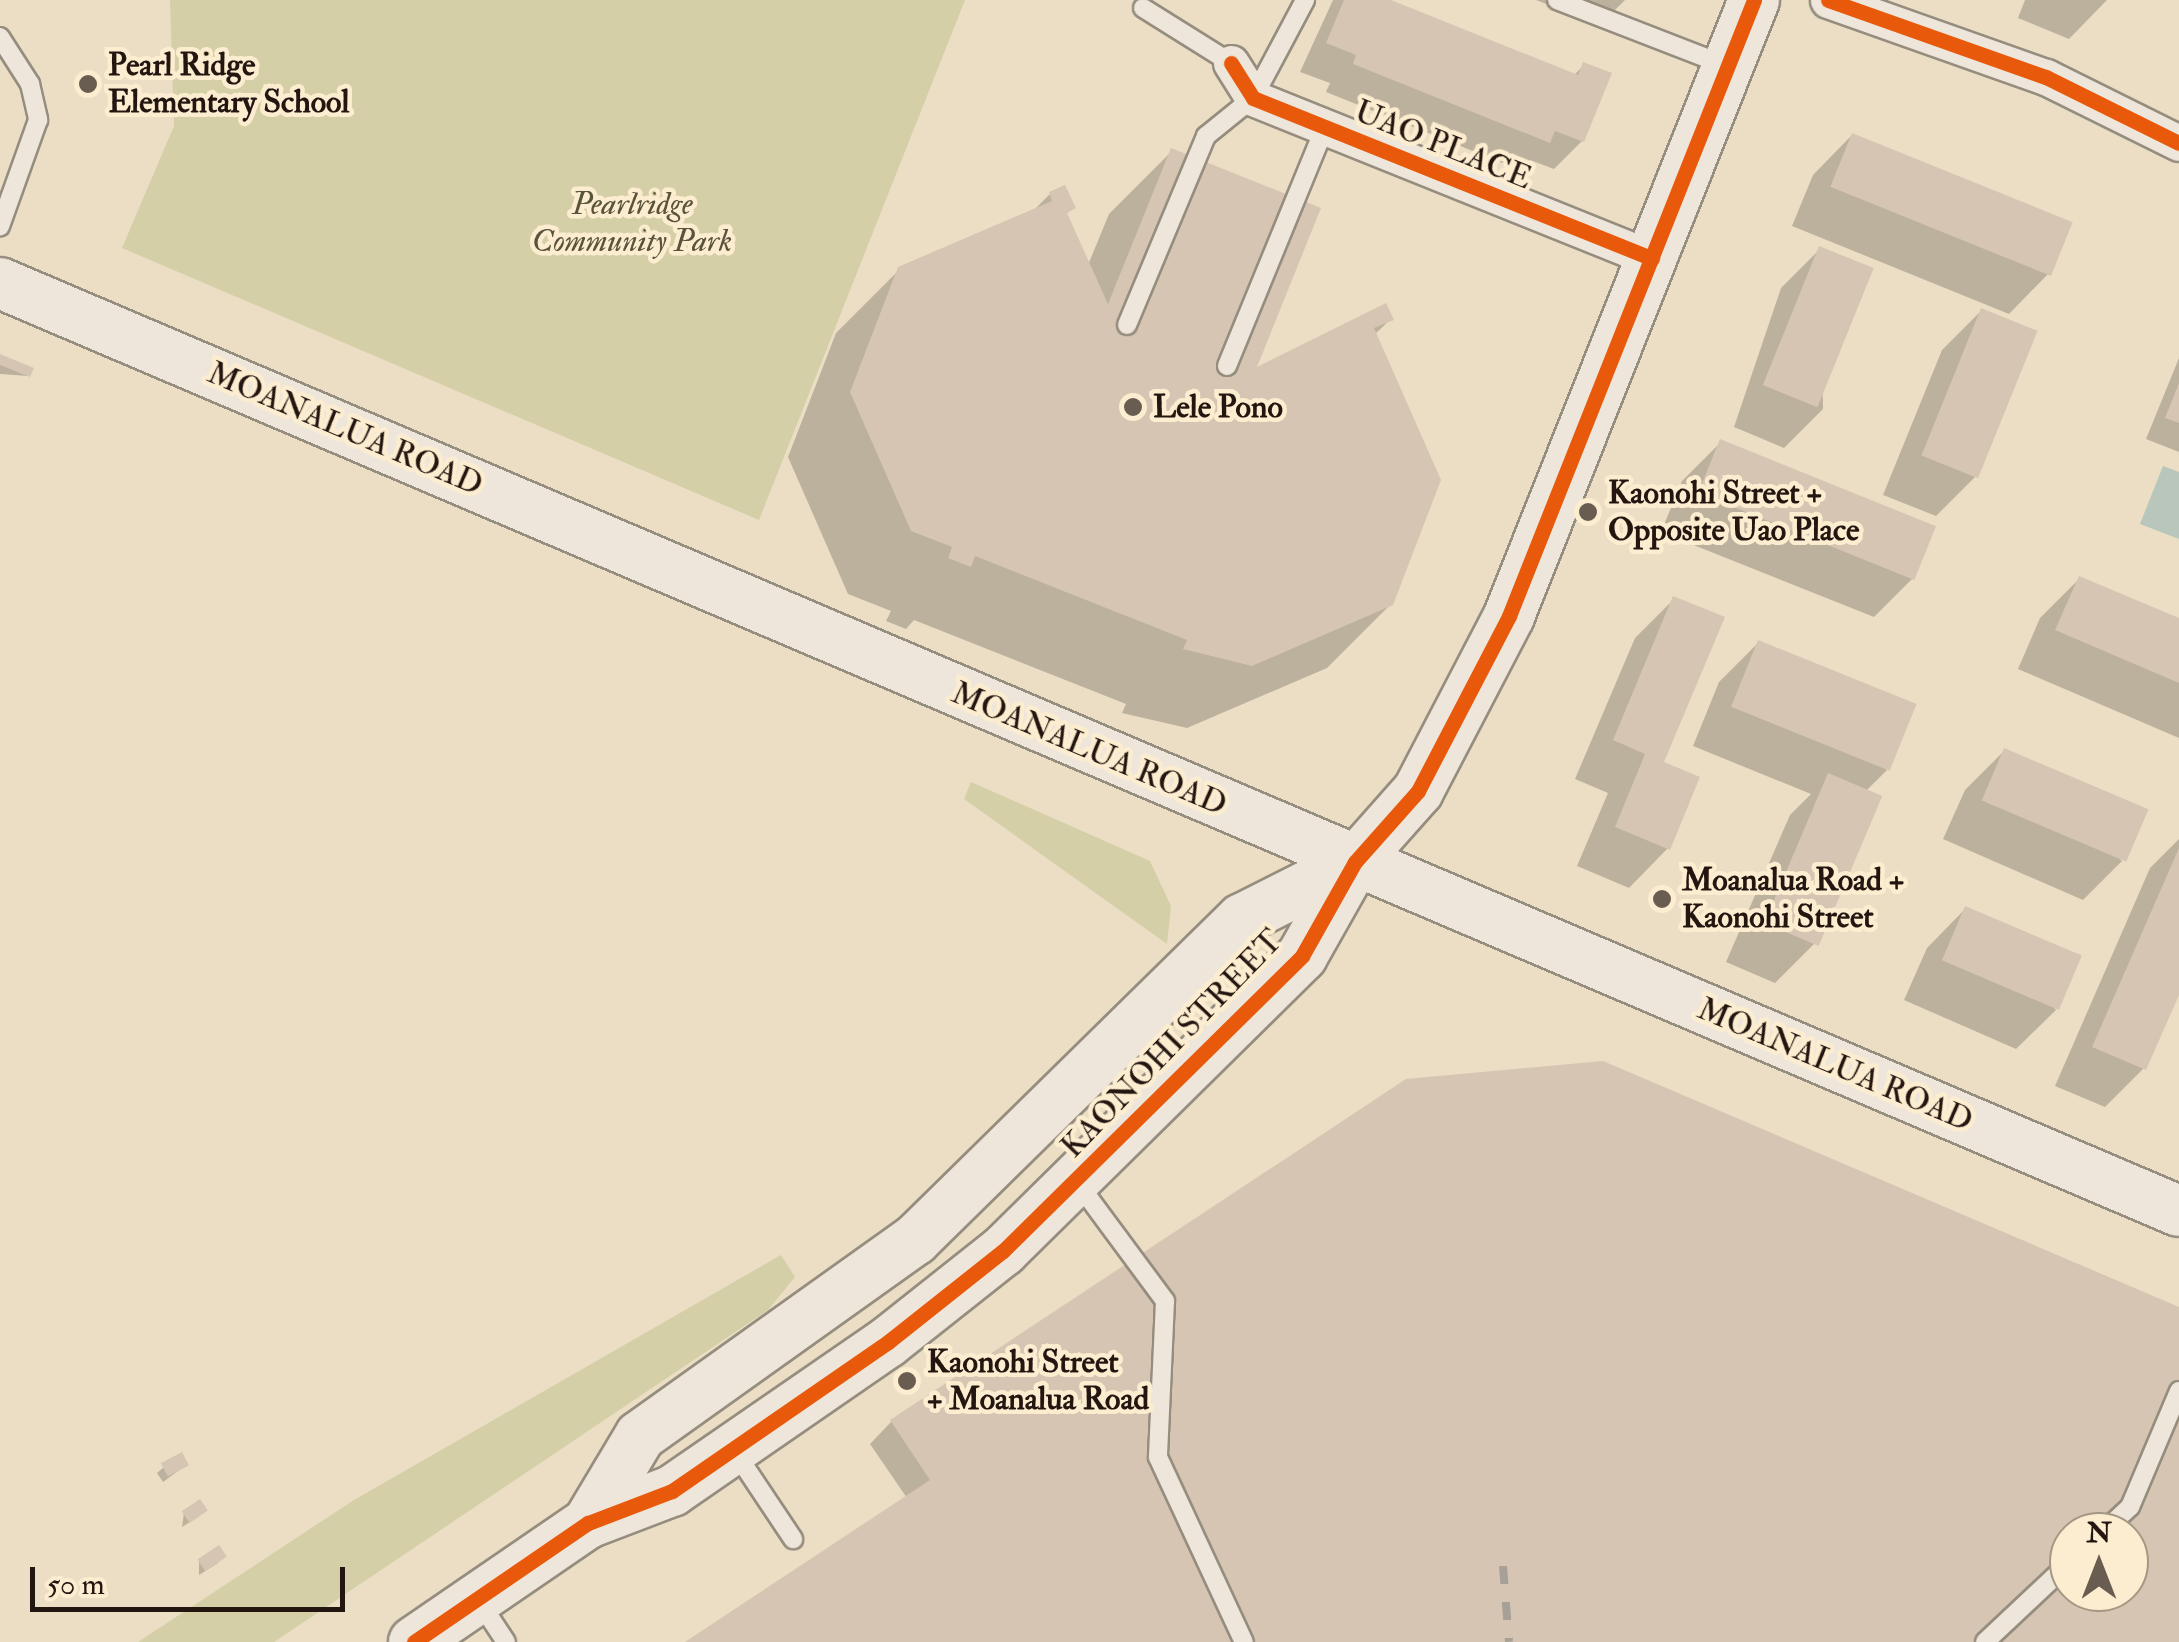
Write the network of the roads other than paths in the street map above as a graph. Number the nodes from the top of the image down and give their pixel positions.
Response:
1 (1305, 0) edge
2 (1557, 0) edge
3 (1754, 0) edge
4 (1828, 0) edge
5 (1143, 8) dead end
6 (0, 37) edge
7 (1231, 63) joint
8 (1727, 66) junction
9 (1253, 98) junction
10 (1325, 127) junction
11 (2179, 143) edge
12 (0, 226) edge
13 (1652, 258) junction
14 (0, 283) edge
15 (1127, 324) dead end
16 (1228, 366) dead end
17 (1355, 862) junction
18 (1077, 1182) junction
19 (2179, 1211) edge
20 (2179, 1391) edge
21 (734, 1450) junction
22 (2124, 1512) edge
23 (588, 1523) junction
24 (793, 1539) dead end
25 (2049, 1582) edge
26 (478, 1599) junction
27 (414, 1642) edge
28 (506, 1642) edge
29 (1244, 1642) edge
30 (1985, 1642) edge

1 - 9 lane
2 - 8 lane
3 - 8 street, KAONOHI STREET
4 - 11 street
5 - 7 lane
6 - 12 lane
7 - 9 street
8 - 13 street, KAONOHI STREET
9 - 10 street, UAO PLACE
9 - 15 lane
10 - 13 street, UAO PLACE
10 - 16 lane
13 - 17 street, KAONOHI STREET
14 - 17 street, MOANALUA ROAD
17 - 18 street, KAONOHI STREET
17 - 19 street, MOANALUA ROAD
17 - 23 street, KAONOHI STREET
18 - 21 street, KAONOHI STREET
18 - 29 lane
20 - 22 lane
21 - 23 street, KAONOHI STREET
21 - 24 lane
23 - 26 street, KAONOHI STREET
25 - 30 lane
26 - 27 street, KAONOHI STREET
26 - 28 lane

